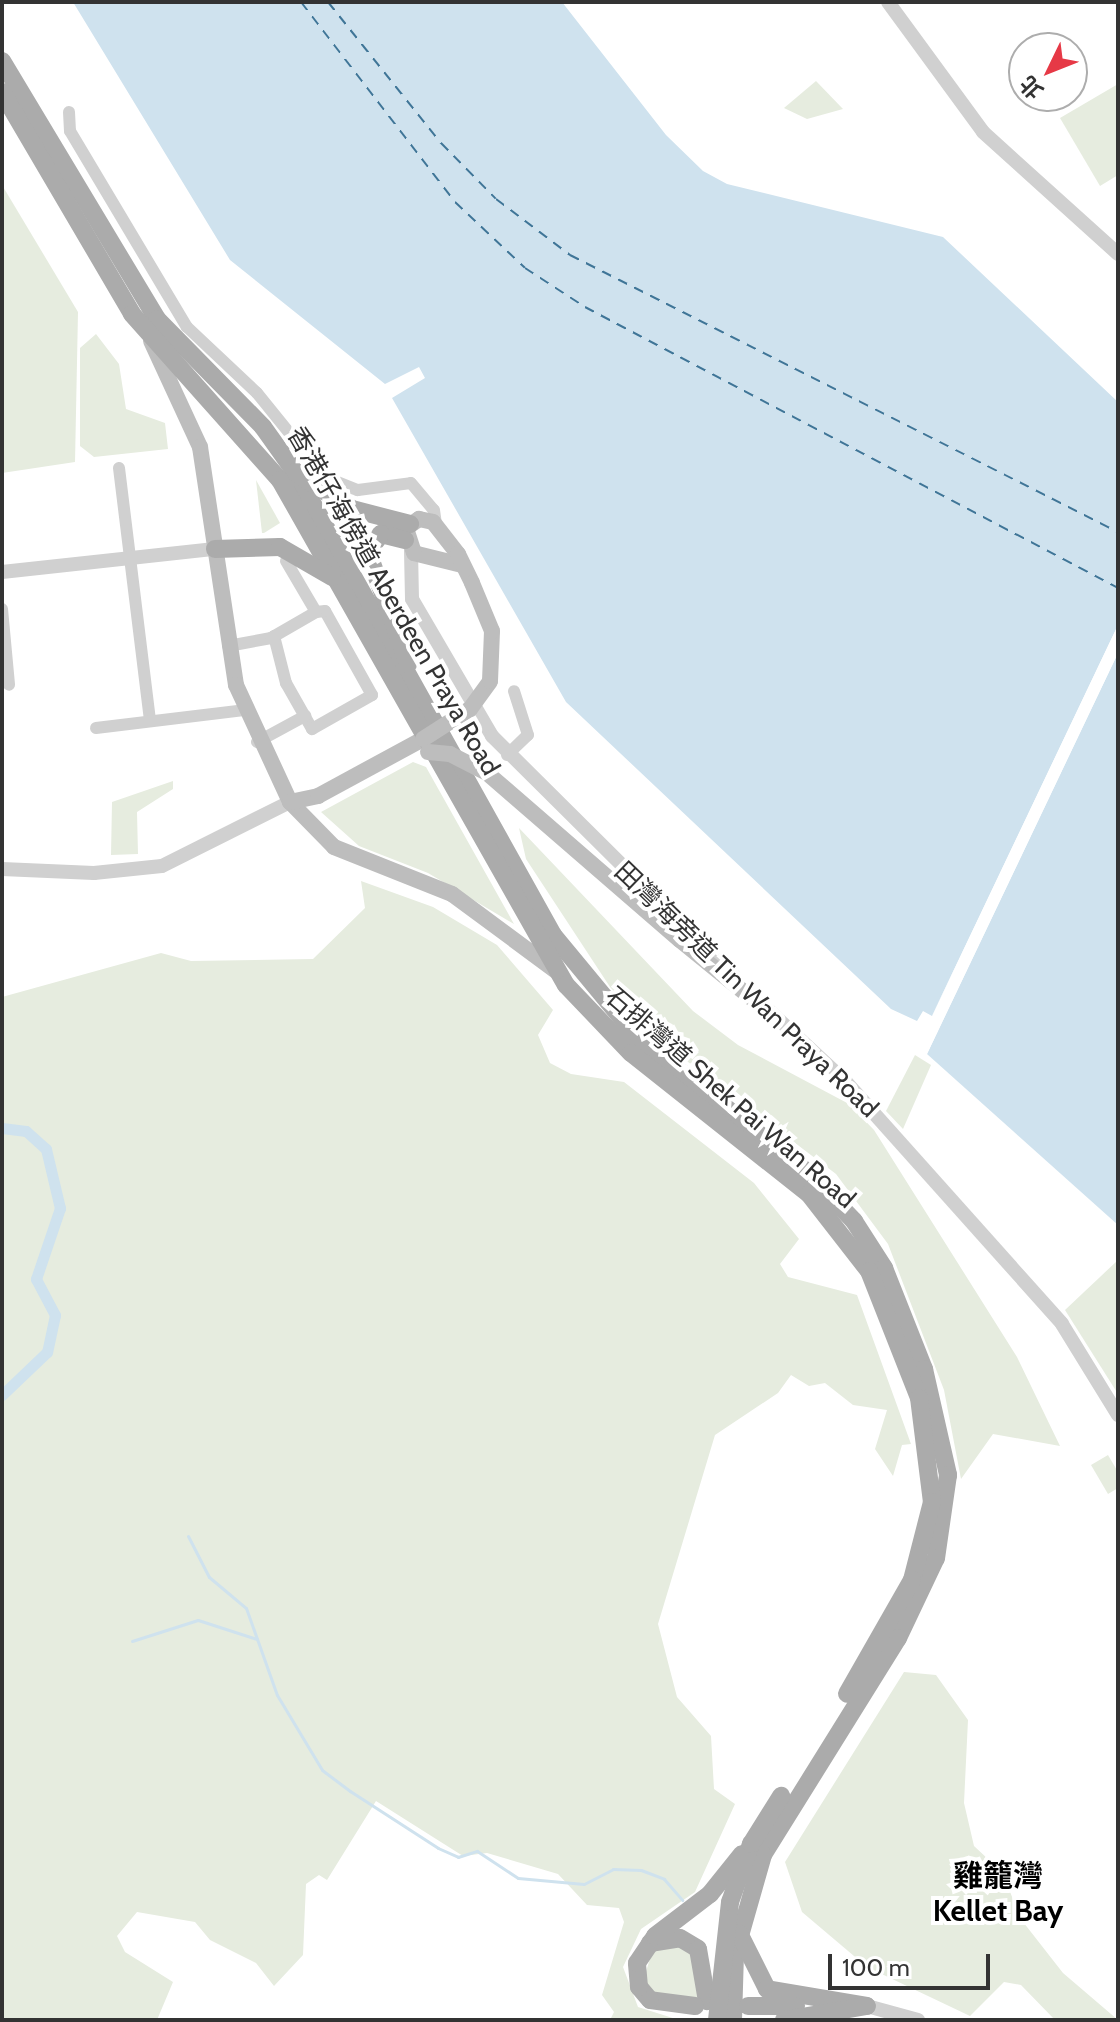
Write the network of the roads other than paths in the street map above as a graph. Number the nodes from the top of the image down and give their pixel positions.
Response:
1 (888, 2) edge
2 (2, 61) edge
3 (2, 92) edge
4 (69, 112) dead end
5 (1118, 254) edge
6 (146, 333) junction
7 (119, 468) dead end
8 (295, 472) junction
9 (425, 500) junction
10 (438, 528) junction
11 (416, 540) junction
12 (215, 549) junction
13 (129, 559) junction
14 (286, 561) dead end
15 (462, 565) junction
16 (2, 572) edge
17 (334, 579) junction
18 (2, 609) edge
19 (316, 612) junction
20 (274, 636) junction
21 (228, 646) junction
22 (410, 676) junction
23 (9, 685) dead end
24 (514, 691) dead end
25 (244, 710) junction
26 (305, 716) junction
27 (150, 721) junction
28 (96, 728) dead end
29 (257, 742) junction
30 (398, 753) junction
31 (507, 755) junction
32 (290, 802) junction
33 (2, 869) edge
34 (556, 971) junction
35 (588, 984) joint
36 (771, 1014) junction
37 (1118, 1415) edge
38 (751, 1844) junction
39 (739, 1933) junction
40 (644, 1949) junction
41 (748, 2006) dead end
42 (867, 2006) junction
43 (701, 2013) edge
44 (829, 2018) edge
45 (717, 2020) edge
46 (733, 2020) edge
47 (784, 2020) edge
48 (918, 2020) edge

1 - 5 street
2 - 8 main road, 香港仔海傍道 Aberdeen Praya Road
3 - 6 main road, 香港仔海傍道 Aberdeen Praya Road
4 - 9 street
6 - 12 main road, 石排灣道 Shek Pai Wan Road
6 - 17 main road, 香港仔海傍道 Aberdeen Praya Road
7 - 13 street
8 - 11 main road
8 - 22 main road, 香港仔海傍道 Aberdeen Praya Road
9 - 10 street
9 - 11 street
10 - 11 main road
10 - 11 main road
10 - 15 main road
11 - 15 main road
11 - 22 main road
11 - 31 street, 田灣海旁道 Tin Wan Praya Road
12 - 13 street
12 - 17 main road
12 - 21 main road, 石排灣道 Shek Pai Wan Road
13 - 16 street
13 - 27 street
14 - 19 street
15 - 30 main road, bridge
17 - 34 main road, 香港仔海傍道 Aberdeen Praya Road
18 - 23 street
19 - 20 street
19 - 26 street
20 - 21 street
20 - 26 street
21 - 25 main road, 石排灣道 Shek Pai Wan Road
22 - 35 main road, 香港仔海傍道 Aberdeen Praya Road
24 - 31 street
25 - 27 street
25 - 29 main road, 石排灣道 Shek Pai Wan Road
26 - 29 street
27 - 28 street
29 - 32 main road, 石排灣道 Shek Pai Wan Road
30 - 32 main road
30 - 36 main road, bridge
31 - 36 street, 田灣海旁道 Tin Wan Praya Road
32 - 33 street
32 - 34 main road, 石排灣道 Shek Pai Wan Road
34 - 38 main road, 石排灣道 Shek Pai Wan Road
35 - 39 main road, 石排灣道 Shek Pai Wan Road
36 - 37 street, 田灣海旁道 Tin Wan Praya Road
38 - 40 main road
38 - 45 main road, 石排灣道 Shek Pai Wan Road
39 - 42 main road
39 - 46 main road, 石排灣道 Shek Pai Wan Road
40 - 43 main road
40 - 43 main road
41 - 42 main road
42 - 44 main road
42 - 48 street
44 - 47 main road

